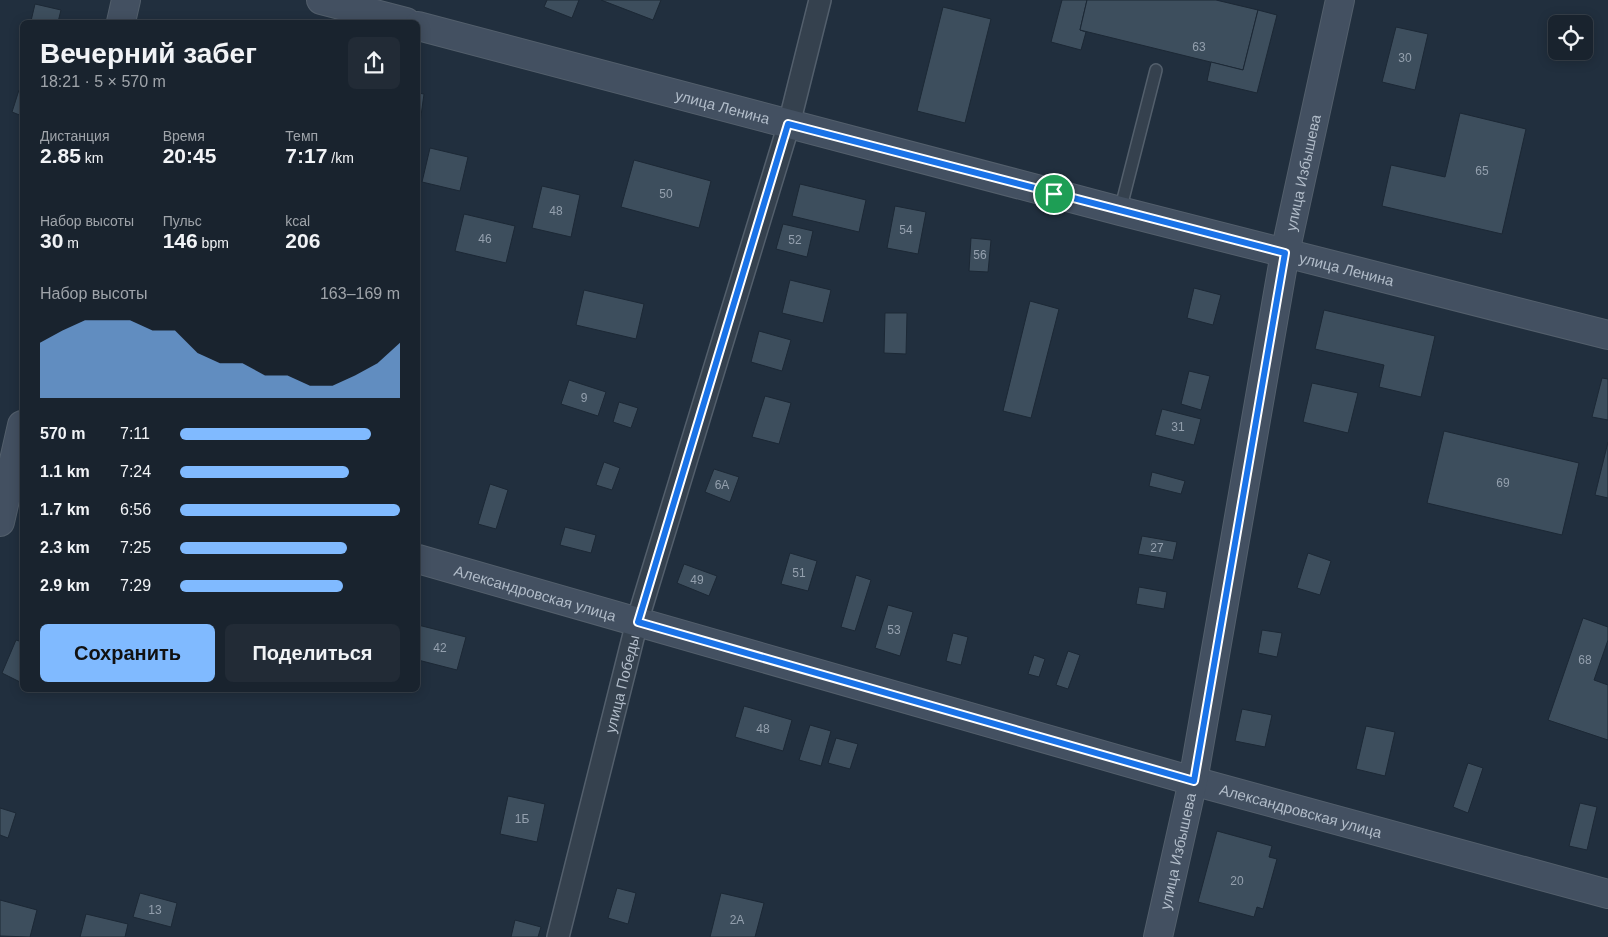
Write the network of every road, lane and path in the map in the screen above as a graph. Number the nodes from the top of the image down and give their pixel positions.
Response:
1 (126, 0) edge
2 (321, 0) edge
3 (820, 0) edge
4 (1340, 0) edge
5 (121, 20) edge
6 (398, 20) edge
7 (420, 27) edge
8 (1156, 70) dead end
9 (788, 124) junction
10 (1120, 211) junction
11 (1285, 253) junction
12 (1608, 335) edge
13 (16, 439) edge
14 (0, 522) edge
15 (420, 560) edge
16 (638, 622) junction
17 (1194, 781) junction
18 (1608, 894) edge
19 (558, 937) edge
20 (1158, 937) edge

1 - 5 main road
2 - 6 main road
3 - 9 street, улица Победы
4 - 11 main road, улица Избышева
7 - 9 main road, улица Ленина
8 - 10 lane
9 - 10 main road, улица Ленина
9 - 16 street, улица Победы
10 - 11 main road, улица Ленина
11 - 12 main road, улица Ленина
11 - 17 main road, улица Избышева
13 - 14 main road
15 - 16 main road, Александровская улица
16 - 17 main road, Александровская улица
16 - 19 street, улица Победы
17 - 18 main road, Александровская улица
17 - 20 main road, улица Избышева

